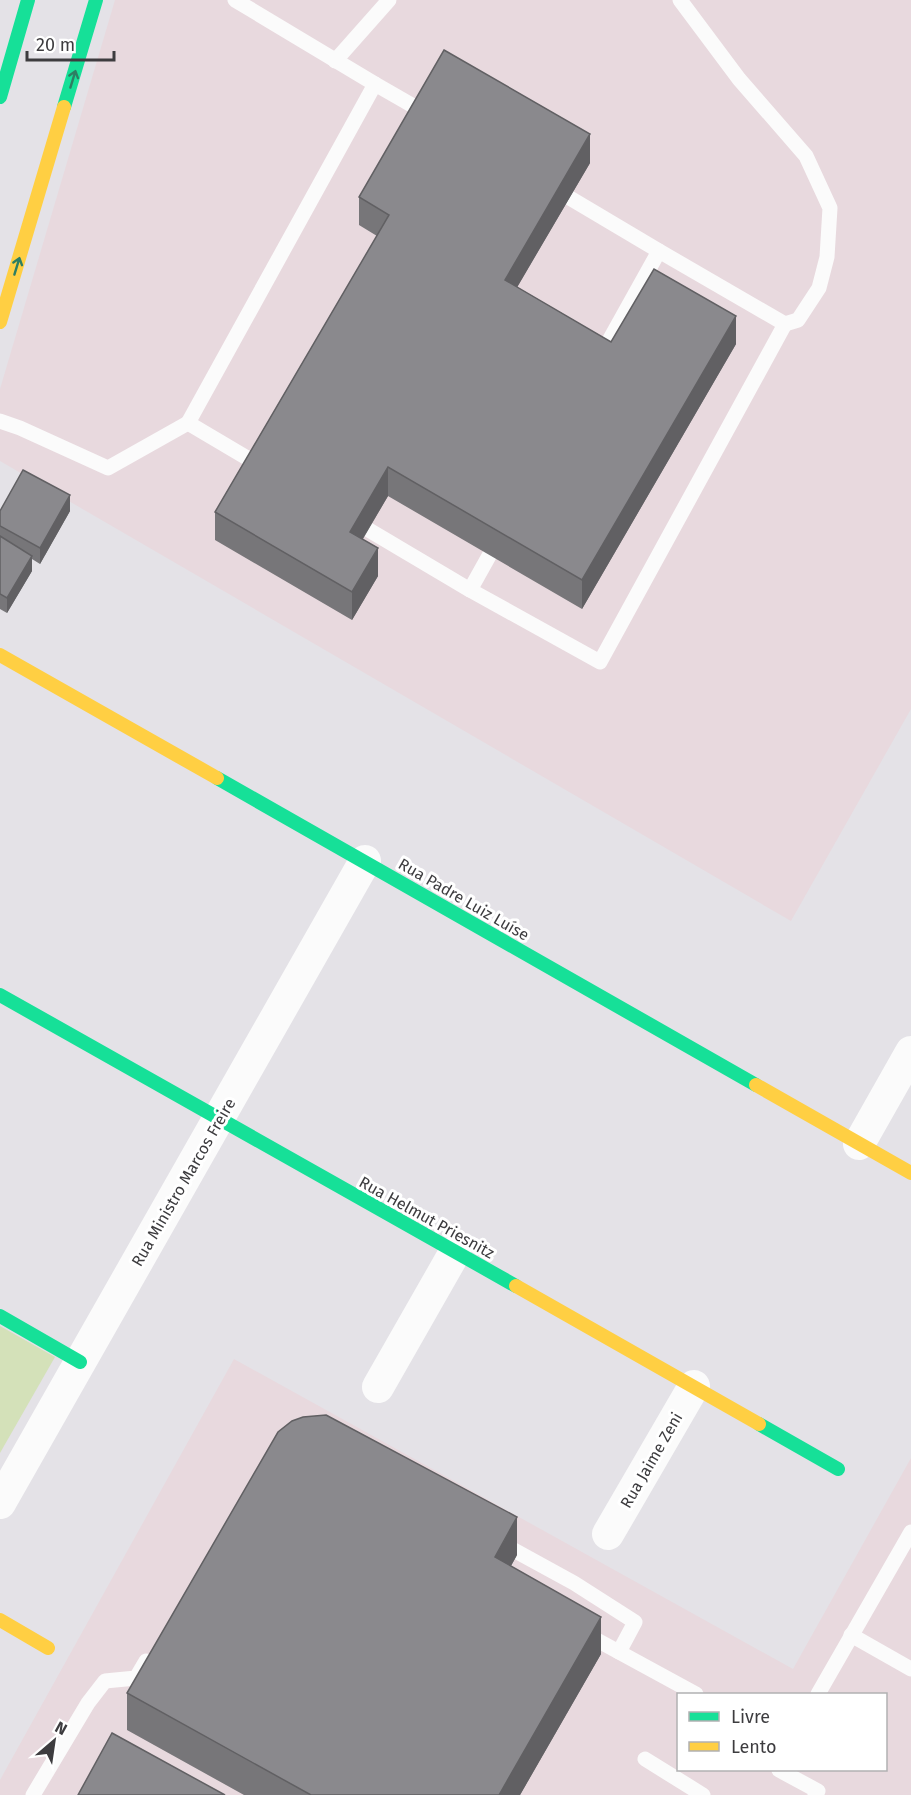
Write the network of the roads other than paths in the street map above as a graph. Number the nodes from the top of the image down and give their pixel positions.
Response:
1 (28, 0) edge
2 (96, 0) edge
3 (235, 0) edge
4 (389, 0) edge
5 (680, 0) edge
6 (335, 61) junction
7 (375, 84) junction
8 (0, 97) edge
9 (446, 126) edge
10 (537, 179) edge
11 (659, 251) junction
12 (0, 322) edge
13 (785, 324) junction
14 (590, 374) edge
15 (0, 421) edge
16 (188, 423) junction
17 (279, 476) edge
18 (339, 512) edge
19 (505, 528) edge
20 (470, 590) junction
21 (0, 655) edge
22 (365, 861) junction
23 (0, 995) edge
24 (911, 1052) edge
25 (219, 1119) junction
26 (859, 1144) junction
27 (911, 1173) edge
28 (455, 1252) junction
29 (0, 1316) edge
30 (80, 1362) junction
31 (694, 1386) junction
32 (378, 1387) dead end
33 (837, 1469) dead end
34 (0, 1503) edge
35 (911, 1532) edge
36 (608, 1534) dead end
37 (492, 1538) edge
38 (0, 1620) edge
39 (570, 1625) edge
40 (852, 1635) junction
41 (48, 1648) dead end
42 (154, 1649) edge
43 (619, 1652) junction
44 (911, 1669) edge
45 (692, 1693) edge
46 (819, 1693) edge
47 (645, 1760) dead end
48 (781, 1771) edge
49 (699, 1794) edge
50 (33, 1795) edge
51 (815, 1795) edge

1 - 8 street
12 -> 2 street
3 - 6 lane
4 - 6 lane
5 - 13 lane
6 - 7 lane
7 - 9 lane
7 - 16 lane
10 - 11 lane
11 - 13 lane
11 - 14 lane
13 - 20 lane
15 - 16 lane
16 - 17 lane
18 - 20 lane
19 - 20 lane
21 - 22 street, Rua Padre Luiz Luíse
22 - 25 street, Rua Ministro Marcos Freire
22 - 26 street, Rua Padre Luiz Luíse
23 - 25 street, Rua Helmut Priesnitz
24 - 26 street
25 - 28 street, Rua Helmut Priesnitz
25 - 30 street, Rua Ministro Marcos Freire
26 - 27 street, Rua Padre Luiz Luíse
28 - 31 street, Rua Helmut Priesnitz
28 - 32 street
29 - 30 street
30 - 34 street, Rua Ministro Marcos Freire
31 - 33 street, Rua Helmut Priesnitz
31 - 36 street, Rua Jaime Zeni
35 - 40 lane
37 - 43 lane
38 - 41 street
39 - 43 lane
40 - 44 lane
40 - 46 lane
42 - 50 lane
43 - 45 lane
47 - 49 lane
48 - 51 lane

